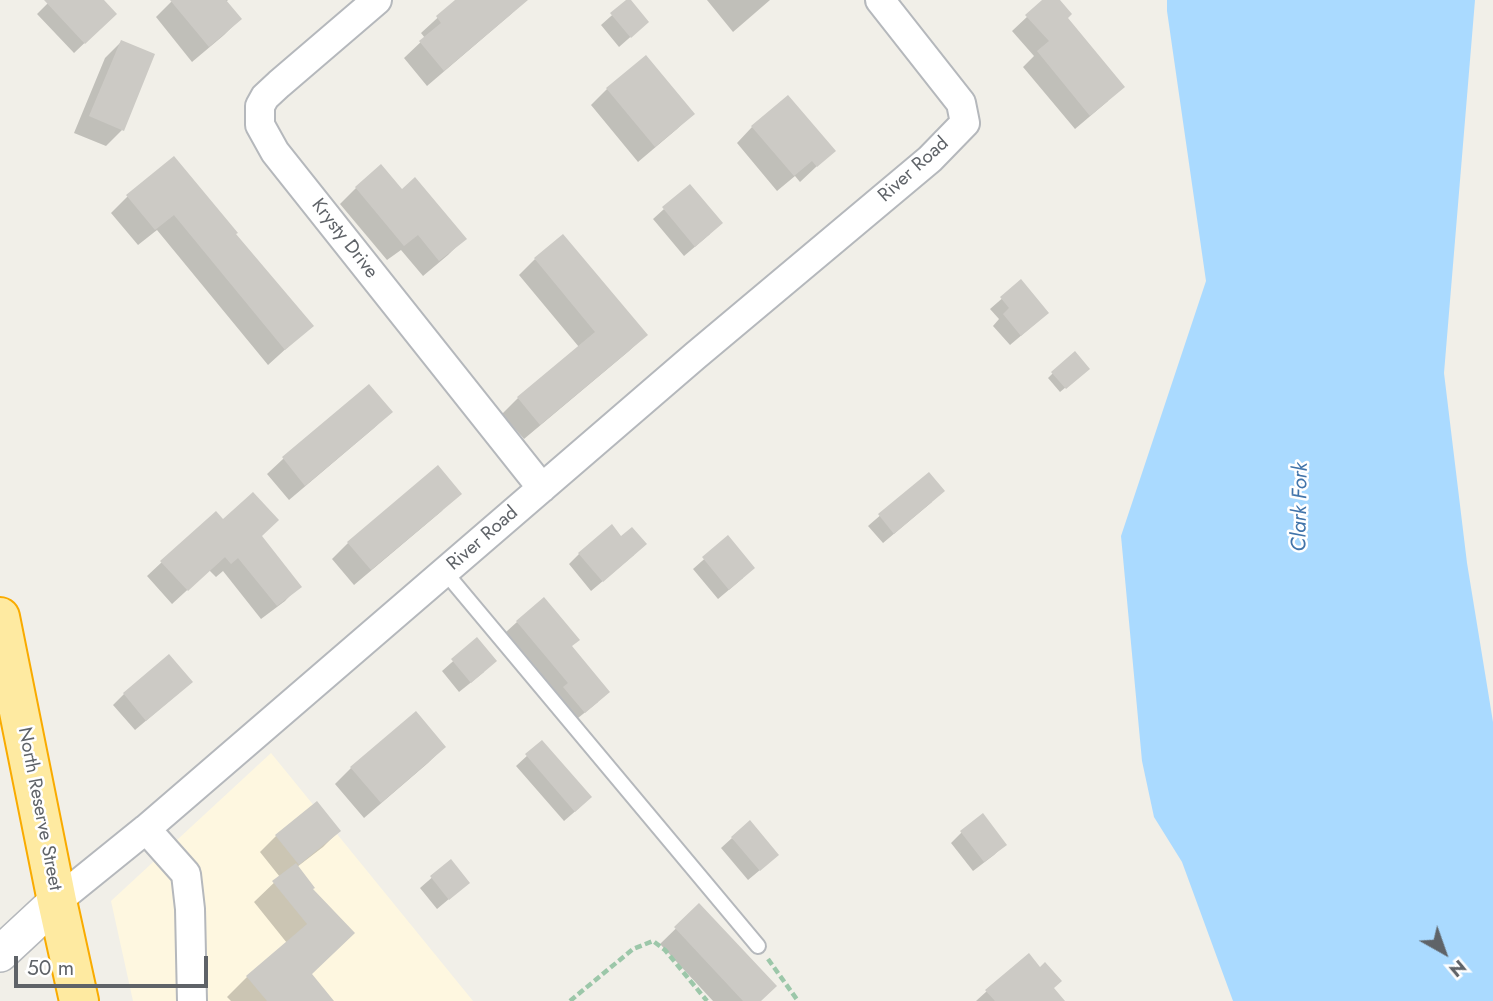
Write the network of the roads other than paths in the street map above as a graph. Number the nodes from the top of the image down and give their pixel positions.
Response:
1 (377, 0) edge
2 (880, 0) edge
3 (542, 488) junction
4 (445, 572) junction
5 (0, 617) edge
6 (146, 829) junction
7 (57, 901) junction
8 (758, 946) road end
9 (0, 954) edge
10 (79, 1001) edge
11 (192, 1001) edge

1 - 3 street, Krysty Drive
2 - 3 street, River Road
3 - 4 street, River Road
4 - 6 street, River Road
4 - 8 lane
5 - 7 highway, North Reserve Street
6 - 7 street, River Road
6 - 11 street
7 - 9 street, River Road
7 - 10 highway, North Reserve Street

